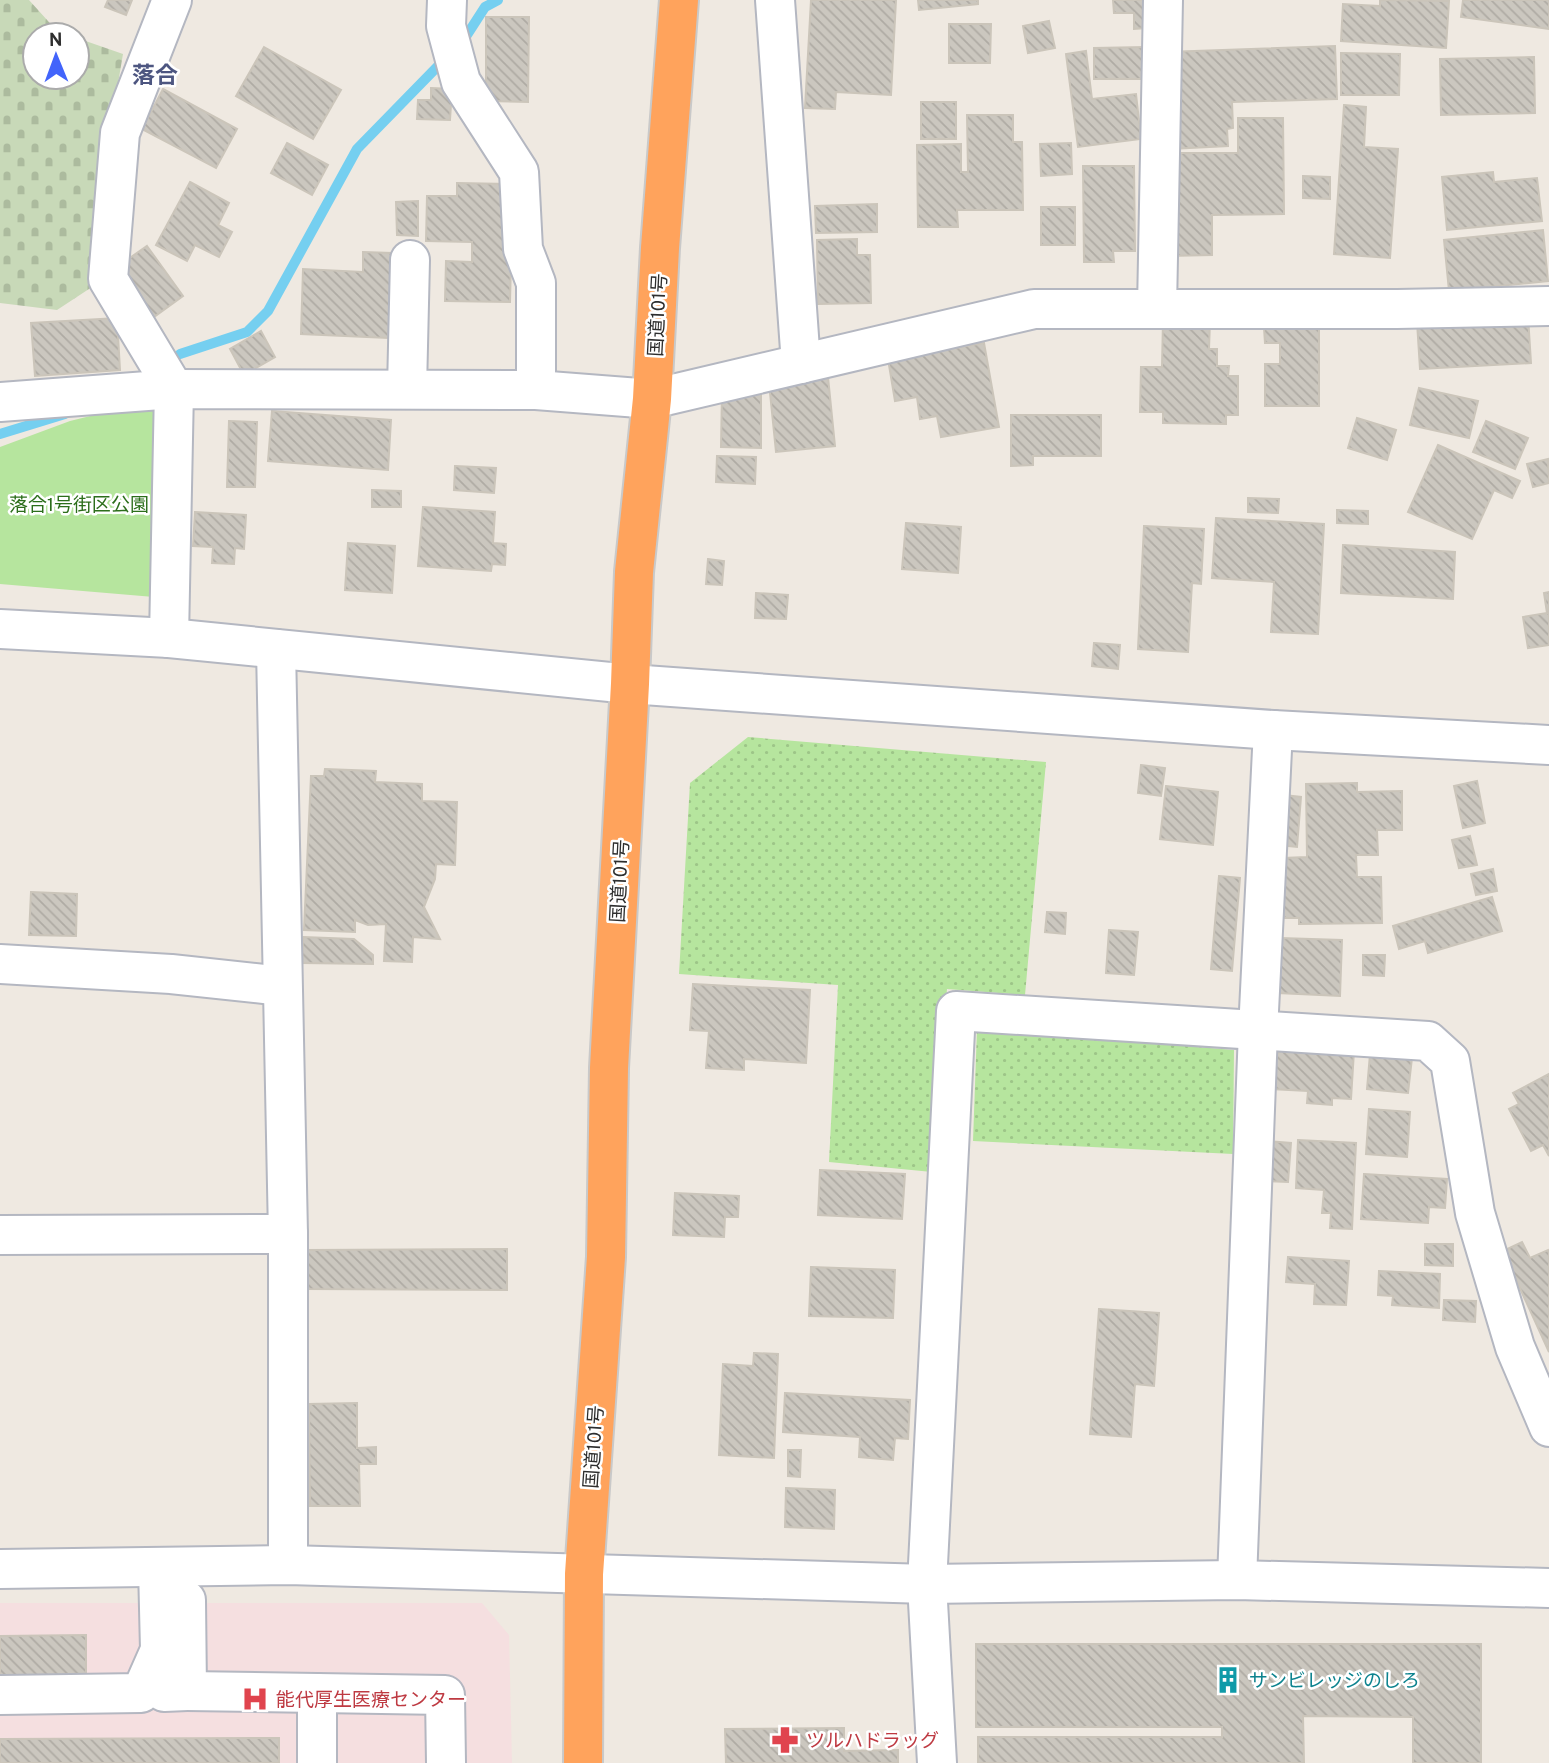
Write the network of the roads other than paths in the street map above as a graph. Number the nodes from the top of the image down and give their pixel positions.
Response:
1 (172, 0) edge
2 (447, 0) edge
3 (679, 0) edge
4 (775, 0) edge
5 (1163, 0) edge
6 (410, 260) dead end
7 (1549, 306) edge
8 (1157, 308) junction
9 (801, 364) junction
10 (174, 389) junction
11 (407, 390) junction
12 (536, 390) junction
13 (652, 399) junction
14 (0, 402) edge
15 (0, 629) edge
16 (169, 638) junction
17 (276, 649) junction
18 (630, 684) junction
19 (1273, 730) junction
20 (1549, 745) edge
21 (0, 964) edge
22 (282, 986) junction
23 (1258, 1031) junction
24 (288, 1234) junction
25 (0, 1235) edge
26 (1549, 1427) edge
27 (288, 1565) junction
28 (172, 1567) junction
29 (0, 1569) edge
30 (584, 1574) junction
31 (1237, 1580) junction
32 (927, 1584) junction
33 (1549, 1588) edge
34 (187, 1691) junction
35 (141, 1693) junction
36 (317, 1693) junction
37 (0, 1695) edge
38 (317, 1763) edge
39 (446, 1763) edge
40 (583, 1763) edge
41 (937, 1763) edge

1 - 10 street
2 - 12 street
3 - 13 highway, 国道101号
4 - 9 street
5 - 8 street
6 - 11 street
7 - 8 street
8 - 9 street
9 - 13 street
10 - 11 street
10 - 14 street
10 - 16 street
11 - 12 street
12 - 13 street
13 - 18 highway, 国道101号
15 - 16 street
16 - 17 street
17 - 18 street
17 - 22 street
18 - 19 street
18 - 30 highway, 国道101号
19 - 20 street
19 - 23 street
21 - 22 street
22 - 24 street
23 - 26 street
23 - 31 street
23 - 32 street
24 - 25 street
24 - 27 street
27 - 28 street
27 - 30 street
28 - 29 street
28 - 34 street
28 - 35 street
30 - 32 street
30 - 40 highway, 国道101号
31 - 32 street
31 - 33 street
32 - 41 street
34 - 35 street
34 - 36 street
35 - 37 street
36 - 38 street
36 - 39 street

